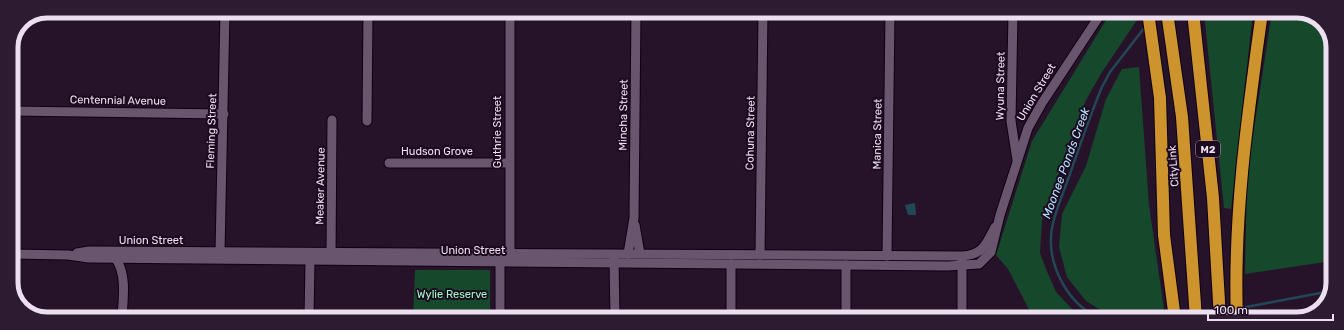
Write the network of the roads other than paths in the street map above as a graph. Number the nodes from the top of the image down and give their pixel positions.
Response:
1 (225, 18) edge
2 (368, 18) edge
3 (510, 18) edge
4 (636, 18) edge
5 (763, 18) edge
6 (890, 18) edge
7 (1014, 18) edge
8 (1098, 18) edge
9 (1149, 18) edge
10 (1168, 18) edge
11 (1194, 18) edge
12 (1261, 18) edge
13 (18, 111) edge
14 (224, 114) junction
15 (332, 120) dead end
16 (367, 121) dead end
17 (1017, 160) junction
18 (389, 163) dead end
19 (509, 163) junction
20 (634, 218) junction
21 (220, 252) junction
22 (510, 253) junction
23 (18, 254) edge
24 (628, 254) junction
25 (640, 254) junction
26 (68, 255) junction
27 (760, 255) junction
28 (887, 256) junction
29 (331, 257) junction
30 (614, 258) junction
31 (116, 259) junction
32 (127, 259) junction
33 (816, 260) junction
34 (310, 261) junction
35 (962, 261) junction
36 (500, 262) junction
37 (731, 264) junction
38 (846, 265) junction
39 (123, 282) junction
40 (122, 312) edge
41 (309, 312) edge
42 (500, 312) edge
43 (615, 312) edge
44 (731, 312) edge
45 (846, 312) edge
46 (962, 312) edge
47 (1174, 312) edge
48 (1195, 312) edge
49 (1220, 312) edge
50 (1237, 312) edge

1 - 14 street, Fleming Street
2 - 16 street
3 - 19 street, Guthrie Street
4 - 20 street, Mincha Street
5 - 27 street, Cohuna Street
6 - 28 street, Manica Street
7 - 17 street, Wyuna Street
8 - 17 street, Union Street
9 - 47 highway
10 - 48 highway, CityLink / M2
11 - 49 highway, M2
12 - 50 highway
13 - 14 street, Centennial Avenue
14 - 21 street, Fleming Street
15 - 29 street, Meaker Avenue
17 - 35 street, Union Street
18 - 19 street, Hudson Grove
19 - 22 street, Guthrie Street
20 - 24 street, Mincha Street
20 - 25 street, Mincha Street
21 - 26 street, Union Street
21 - 29 street, Union Street
22 - 29 street, Union Street
22 - 30 street, Union Street
23 - 26 street, Union Street
24 - 25 street, Union Street
24 - 30 street, Union Street
25 - 27 street, Union Street
26 - 31 street, Union Street
27 - 33 street, Union Street
28 - 33 street, Union Street
28 - 35 street, Union Street
29 - 34 street, Union Street
29 - 36 street, Union Street
30 - 36 street, Union Street
30 - 37 street, Union Street
30 - 43 street
31 - 32 street, Union Street
31 - 39 street
32 - 34 street, Union Street
32 - 39 street
33 - 37 street, Union Street
33 - 38 street, Union Street
34 - 41 street
35 - 38 street, Union Street
35 - 46 street
36 - 42 street
37 - 44 street
38 - 45 street
39 - 40 street

